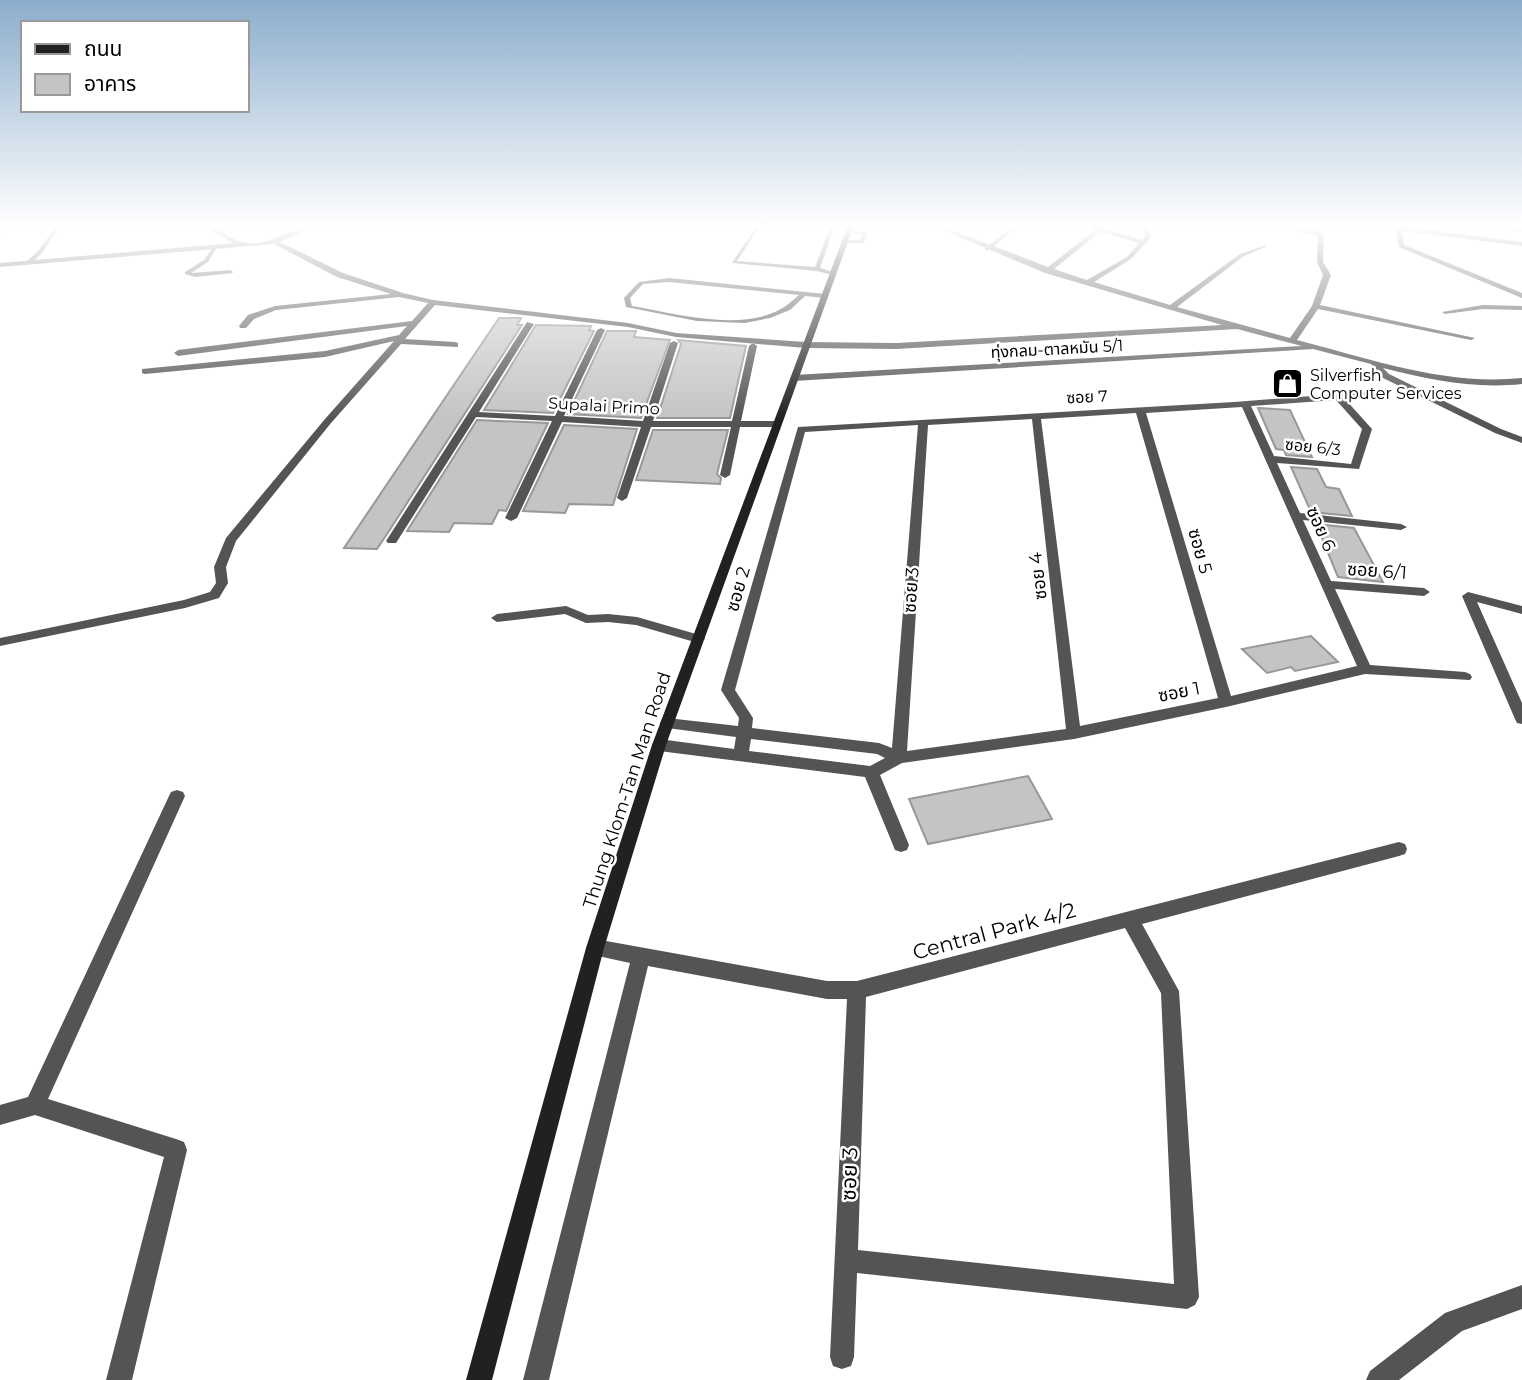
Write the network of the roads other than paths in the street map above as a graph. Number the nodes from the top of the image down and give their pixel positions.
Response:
1 (384, 289) edge
2 (634, 289) edge
3 (760, 289) edge
4 (827, 289) edge
5 (1114, 289) edge
6 (1196, 289) edge
7 (1322, 289) edge
8 (804, 294) junction
9 (401, 295) junction
10 (825, 296) junction
11 (433, 302) junction
12 (1316, 306) junction
13 (1172, 307) junction
14 (1522, 308) edge
15 (1445, 312) dead end
16 (413, 323) junction
17 (530, 324) dead end
18 (243, 326) dead end
19 (1241, 326) junction
20 (601, 330) dead end
21 (1471, 338) dead end
22 (400, 339) junction
23 (1293, 340) junction
24 (674, 343) dead end
25 (455, 345) dead end
26 (806, 345) junction
27 (753, 346) dead end
28 (1321, 348) junction
29 (178, 353) dead end
30 (1373, 362) junction
31 (145, 371) dead end
32 (794, 378) junction
33 (1522, 381) edge
34 (1375, 394) dead end
35 (1338, 397) junction
36 (1245, 404) junction
37 (1140, 410) junction
38 (471, 414) junction
39 (1036, 416) junction
40 (557, 419) junction
41 (923, 422) junction
42 (647, 424) junction
43 (736, 426) junction
44 (775, 428) junction
45 (800, 429) joint
46 (1498, 431) junction
47 (1522, 440) edge
48 (1522, 446) edge
49 (1269, 459) junction
50 (725, 475) dead end
51 (622, 498) dead end
52 (1296, 516) junction
53 (511, 518) dead end
54 (1401, 527) dead end
55 (392, 541) dead end
56 (1327, 585) junction
57 (1424, 592) dead end
58 (1522, 610) edge
59 (497, 618) dead end
60 (698, 639) junction
61 (0, 642) edge
62 (1365, 669) junction
63 (1465, 677) dead end
64 (1226, 702) junction
65 (1518, 704) edge
66 (1522, 719) edge
67 (667, 723) junction
68 (744, 733) junction
69 (1074, 733) junction
70 (659, 745) junction
71 (741, 755) junction
72 (899, 758) junction
73 (871, 772) junction
74 (177, 796) dead end
75 (901, 845) dead end
76 (1399, 849) dead end
77 (1129, 919) junction
78 (595, 948) junction
79 (641, 957) junction
80 (857, 990) junction
81 (34, 1105) junction
82 (0, 1115) edge
83 (846, 1261) junction
84 (1522, 1297) edge
85 (842, 1357) dead end
86 (119, 1380) edge
87 (479, 1380) edge
88 (536, 1380) edge
89 (1379, 1380) edge

1 - 9 street
2 - 8 lane
3 - 8 lane
4 - 10 street, Thung Klom-Tan Man Road
5 - 13 street
6 - 13 street
7 - 12 street
8 - 10 lane
9 - 11 street
9 - 18 street
10 - 26 street, Thung Klom-Tan Man Road
11 - 16 street
11 - 26 street
12 - 21 street
12 - 23 street
13 - 19 street
14 - 15 lane
16 - 22 street
16 - 29 street
17 - 38 street
19 - 23 street
19 - 26 street
20 - 40 street
22 - 25 street
22 - 31 street
22 - 61 street
23 - 28 street
24 - 42 street
26 - 32 street, Thung Klom-Tan Man Road
27 - 43 street
28 - 30 street
28 - 32 street, ทุ่งกลม-ตาลหมัน 5/1
30 - 33 street
30 - 46 street
32 - 44 street, Thung Klom-Tan Man Road
34 - 35 street, ซอย 7
35 - 36 street, ซอย 7
35 - 49 street, ซอย 6/3
36 - 37 street, ซอย 7
36 - 49 street, ซอย 6
37 - 39 street, ซอย 7
37 - 64 street, ซอย 5
38 - 40 street, Supalai Primo
38 - 55 street
39 - 41 street, ซอย 7
39 - 69 street, ซอย 4
40 - 42 street, Supalai Primo
40 - 53 street
41 - 45 street, ซอย 7
41 - 72 street, ซอย 3
42 - 43 street, Supalai Primo
42 - 51 street
43 - 44 street, Supalai Primo
43 - 50 street
44 - 60 street, Thung Klom-Tan Man Road
45 - 68 street, ซอย 2
46 - 47 street
46 - 48 street
49 - 52 street, ซอย 6
52 - 54 street
52 - 56 street, ซอย 6
56 - 57 street, ซอย 6/1
56 - 62 street, ซอย 6
58 - 65 street
59 - 60 street
60 - 67 street, Thung Klom-Tan Man Road
62 - 63 street, ซอย 1
62 - 64 street, ซอย 1
64 - 69 street, ซอย 1
65 - 66 street
67 - 68 street, ซอย 1
67 - 70 street, Thung Klom-Tan Man Road
68 - 71 street, ซอย 2
68 - 72 street, ซอย 1
69 - 72 street, ซอย 1
70 - 71 street
70 - 78 street, Thung Klom-Tan Man Road
71 - 73 street
72 - 73 street, ซอย 1
73 - 75 street
74 - 81 street
76 - 77 street, Central Park 4/2
77 - 80 street, Central Park 4/2
77 - 83 street
78 - 79 street, Central Park 4/2
78 - 87 street, Thung Klom-Tan Man Road
79 - 80 street, Central Park 4/2
79 - 88 street
80 - 83 street, ซอย 3
81 - 82 street
81 - 86 street
83 - 85 street, ซอย 3
84 - 89 street

